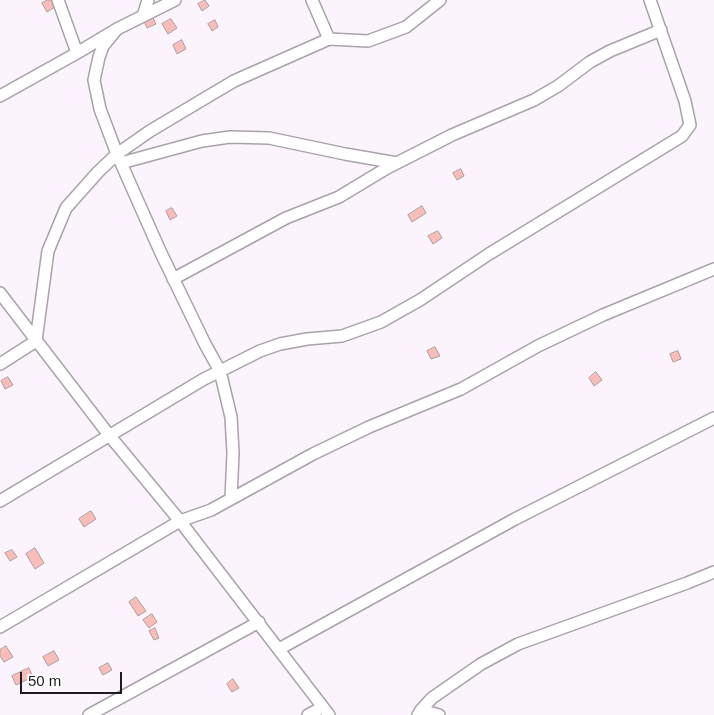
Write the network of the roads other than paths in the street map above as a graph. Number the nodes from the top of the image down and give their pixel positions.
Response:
1 (58, 0) edge
2 (148, 0) edge
3 (176, 0) edge
4 (312, 0) edge
5 (440, 0) edge
6 (650, 0) edge
7 (143, 16) junction
8 (117, 29) junction
9 (661, 30) junction
10 (329, 39) junction
11 (77, 53) junction
12 (0, 96) edge
13 (119, 158) junction
14 (397, 163) junction
15 (714, 269) edge
16 (173, 279) junction
17 (0, 292) edge
18 (36, 341) junction
19 (0, 364) edge
20 (220, 371) junction
21 (714, 418) edge
22 (109, 435) junction
23 (231, 499) junction
24 (0, 501) edge
25 (180, 521) junction
26 (714, 572) edge
27 (258, 622) junction
28 (0, 627) edge
29 (279, 649) junction
30 (326, 711) edge
31 (419, 713) edge
32 (89, 715) edge
33 (308, 715) edge
34 (439, 715) edge

1 - 11 street
2 - 7 street
3 - 7 street
4 - 10 street
5 - 10 street
6 - 9 street
7 - 8 street
8 - 11 street
8 - 13 street
9 - 14 street
9 - 20 street
10 - 13 street
11 - 12 street
13 - 14 street
13 - 16 street
13 - 18 street
14 - 16 street
15 - 23 street
16 - 20 street
17 - 18 street
18 - 19 street
18 - 22 street
20 - 22 street
20 - 23 street
21 - 29 street
22 - 24 street
22 - 25 street
23 - 25 street
25 - 27 street
25 - 28 street
26 - 31 street
27 - 29 street
27 - 32 street
29 - 30 street
30 - 33 street
31 - 34 street

